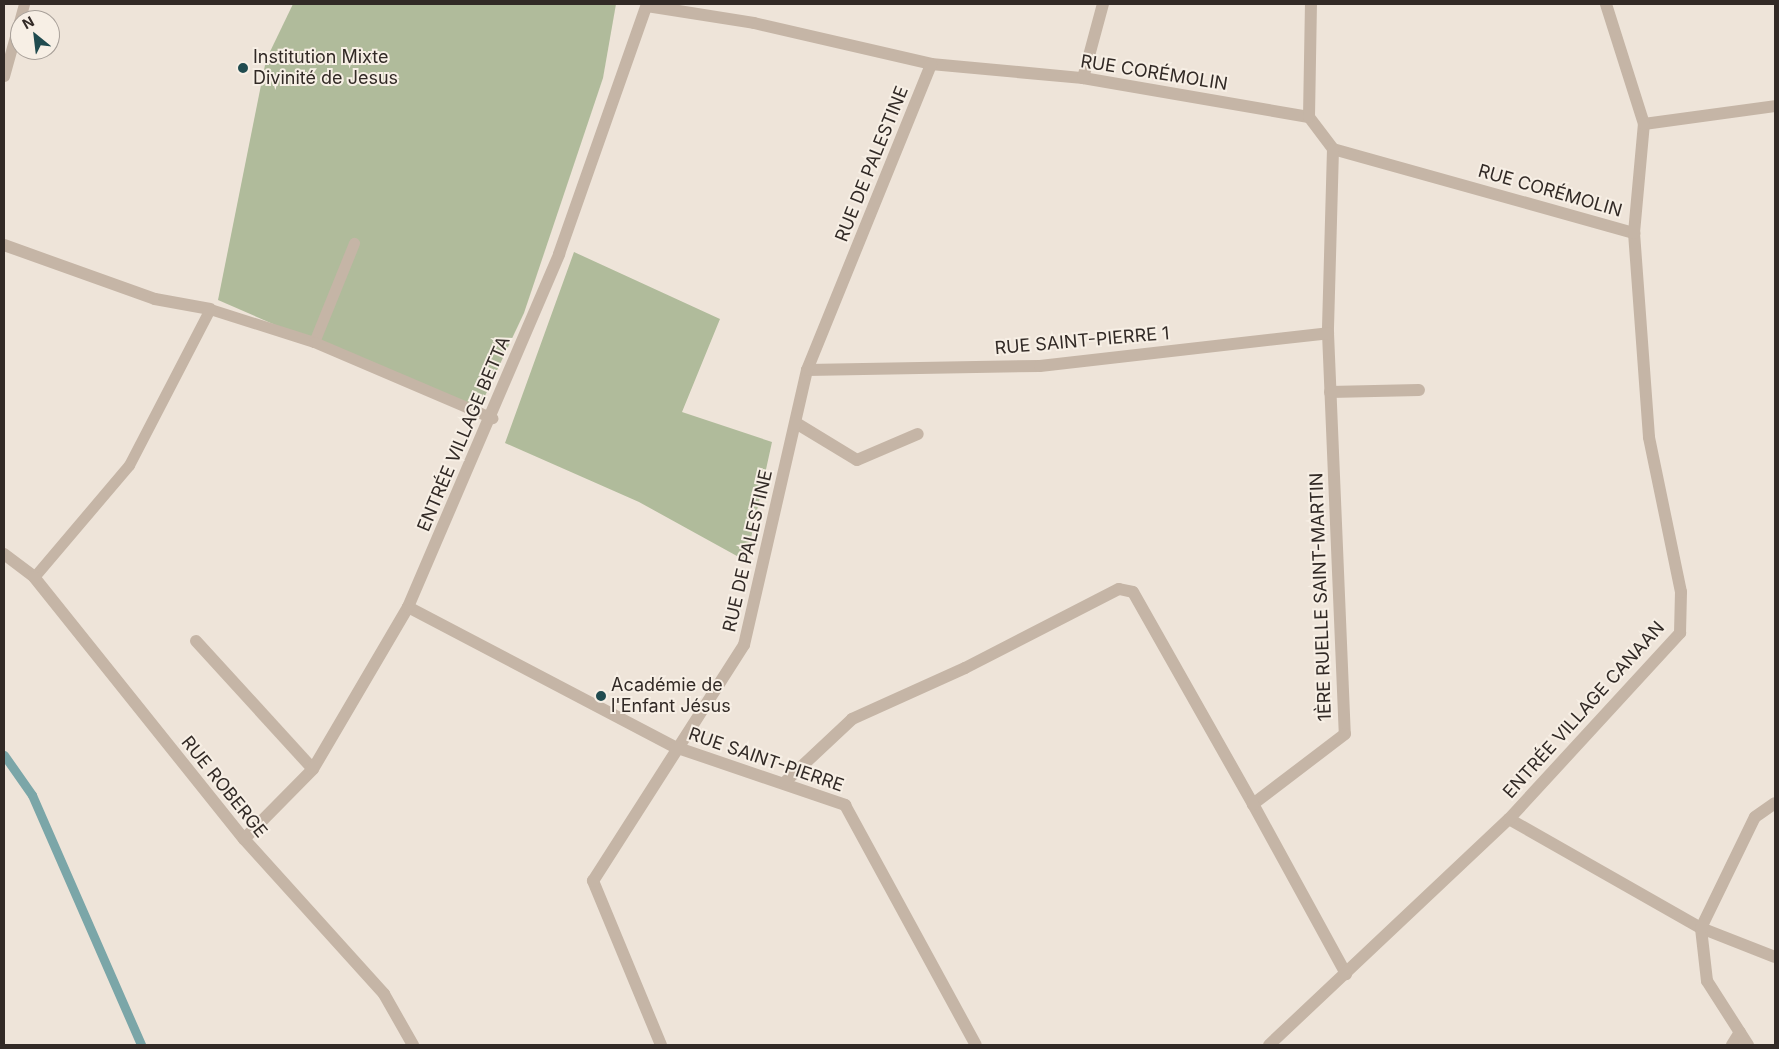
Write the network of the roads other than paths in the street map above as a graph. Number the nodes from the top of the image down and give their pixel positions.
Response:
1 (24, 4) edge
2 (1104, 4) edge
3 (1311, 4) edge
4 (1606, 4) edge
5 (647, 5) edge
6 (931, 64) junction
7 (4, 76) edge
8 (1083, 78) junction
9 (1775, 106) edge
10 (1309, 117) junction
11 (1644, 124) junction
12 (1333, 149) junction
13 (1634, 232) junction
14 (354, 243) dead end
15 (4, 245) edge
16 (210, 309) junction
17 (1328, 333) junction
18 (314, 342) junction
19 (807, 370) junction
20 (1419, 390) dead end
21 (1330, 392) junction
22 (492, 418) junction
23 (796, 423) junction
24 (918, 434) dead end
25 (4, 554) edge
26 (34, 577) junction
27 (408, 607) junction
28 (196, 641) dead end
29 (675, 747) junction
30 (314, 769) junction
31 (785, 782) junction
32 (1775, 803) edge
33 (1253, 804) junction
34 (1509, 819) junction
35 (244, 839) junction
36 (1701, 928) junction
37 (1775, 957) edge
38 (1346, 974) junction
39 (1740, 1032) junction
40 (413, 1045) edge
41 (662, 1045) edge
42 (976, 1045) edge
43 (1269, 1045) edge
44 (1732, 1045) edge
45 (1748, 1045) edge

1 - 7 lane
2 - 8 street
3 - 10 street
4 - 11 street, ENTRÉE VILLAGE CANAAN
5 - 6 street, RUE CORÉMOLIN
5 - 22 street, ENTRÉE VILLAGE BETTA
6 - 8 street, RUE CORÉMOLIN
6 - 19 street, RUE DE PALESTINE
8 - 10 street, RUE CORÉMOLIN
9 - 11 street
10 - 12 street
11 - 13 street, ENTRÉE VILLAGE CANAAN
12 - 13 street, RUE CORÉMOLIN
12 - 17 street, 1ÈRE RUELLE SAINT-MARTIN
13 - 34 street, ENTRÉE VILLAGE CANAAN
14 - 18 lane
15 - 16 street
16 - 18 lane
16 - 26 lane
17 - 19 street, RUE SAINT-PIERRE 1
17 - 21 street, 1ÈRE RUELLE SAINT-MARTIN
18 - 22 lane
19 - 23 street, RUE DE PALESTINE
20 - 21 street
21 - 33 street, 1ÈRE RUELLE SAINT-MARTIN
22 - 27 street, ENTRÉE VILLAGE BETTA
23 - 24 street
23 - 29 street, RUE DE PALESTINE
25 - 26 street, RUE ROBERGE
26 - 35 street, RUE ROBERGE
27 - 29 street, RUE SAINT-PIERRE
27 - 30 street, ENTRÉE VILLAGE BETTA
28 - 30 street
29 - 31 street, RUE SAINT-PIERRE
29 - 41 street, RUE DE PALESTINE
30 - 35 street, ENTRÉE VILLAGE BETTA
31 - 33 street
31 - 42 street, RUE SAINT-PIERRE
32 - 36 street
33 - 38 street
34 - 36 street
34 - 38 street, ENTRÉE VILLAGE CANAAN
35 - 40 street, RUE ROBERGE
36 - 37 street
36 - 39 street
38 - 43 street, ENTRÉE VILLAGE CANAAN
39 - 44 street
39 - 45 street

